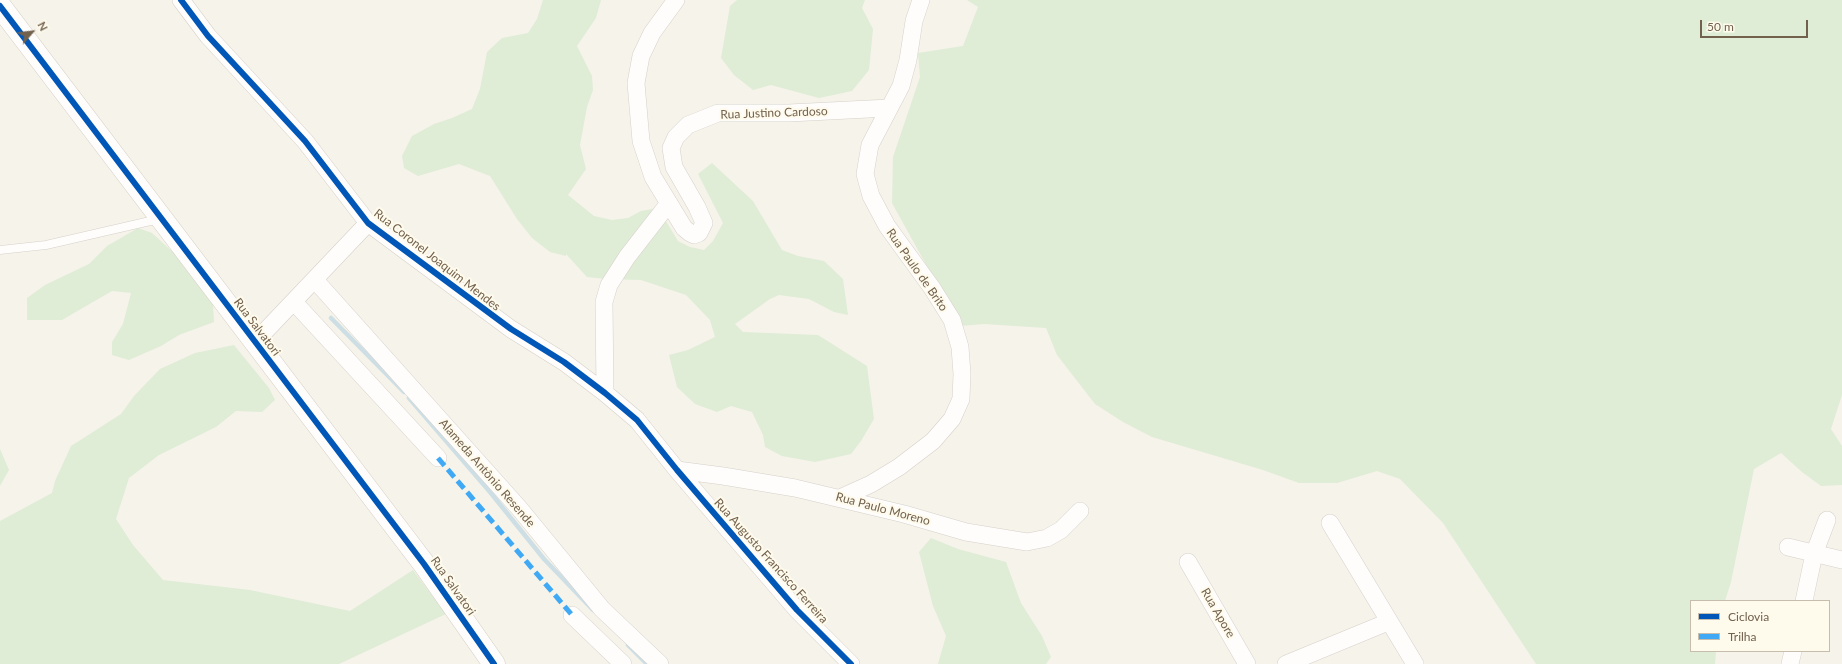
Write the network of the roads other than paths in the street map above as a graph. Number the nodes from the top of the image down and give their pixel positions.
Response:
1 (181, 0) edge
2 (676, 0) edge
3 (921, 0) edge
4 (0, 6) edge
5 (889, 108) junction
6 (669, 203) junction
7 (162, 218) junction
8 (368, 223) junction
9 (0, 250) edge
10 (315, 280) junction
11 (294, 302) junction
12 (254, 343) junction
13 (605, 393) junction
14 (438, 458) dead end
15 (677, 470) junction
16 (840, 498) junction
17 (1080, 511) dead end
18 (1827, 520) dead end
19 (1330, 523) dead end
20 (1788, 547) dead end
21 (1814, 554) junction
22 (1842, 560) edge
23 (1188, 562) dead end
24 (1804, 600) edge
25 (572, 615) dead end
26 (1388, 622) junction
27 (1793, 652) edge
28 (494, 664) edge
29 (622, 664) edge
30 (660, 664) edge
31 (851, 664) edge
32 (1247, 664) edge
33 (1286, 664) edge
34 (1415, 664) edge
35 (1790, 664) edge

1 - 8 street, Rua Coronel Joaquim Mendes
2 - 6 street
3 - 5 street, Rua Paulo de Brito
4 - 7 street, Rua Salvatori
5 - 6 street, Rua Justino Cardoso
5 - 16 street, Rua Paulo de Brito
6 - 13 street
7 - 9 lane
7 - 12 street, Rua Salvatori
8 - 10 street, Rua Coronel Joaquim Mendes
8 - 13 street, Rua Coronel Joaquim Mendes
10 - 11 street, Rua Coronel Joaquim Mendes
10 - 30 street, Alameda Antônio Resende
11 - 12 street, Rua Coronel Joaquim Mendes
11 - 14 street
12 - 28 street, Rua Salvatori
13 - 15 street, Rua Coronel Joaquim Mendes
15 - 16 street, Rua Paulo Moreno
15 - 31 street, Rua Augusto Francisco Ferreira
16 - 17 street, Rua Paulo Moreno
18 - 21 street
19 - 26 street
20 - 21 street
21 - 22 street
21 - 24 street
23 - 32 street, Rua Apore
25 - 29 street
26 - 33 street
26 - 34 street
27 - 35 street

